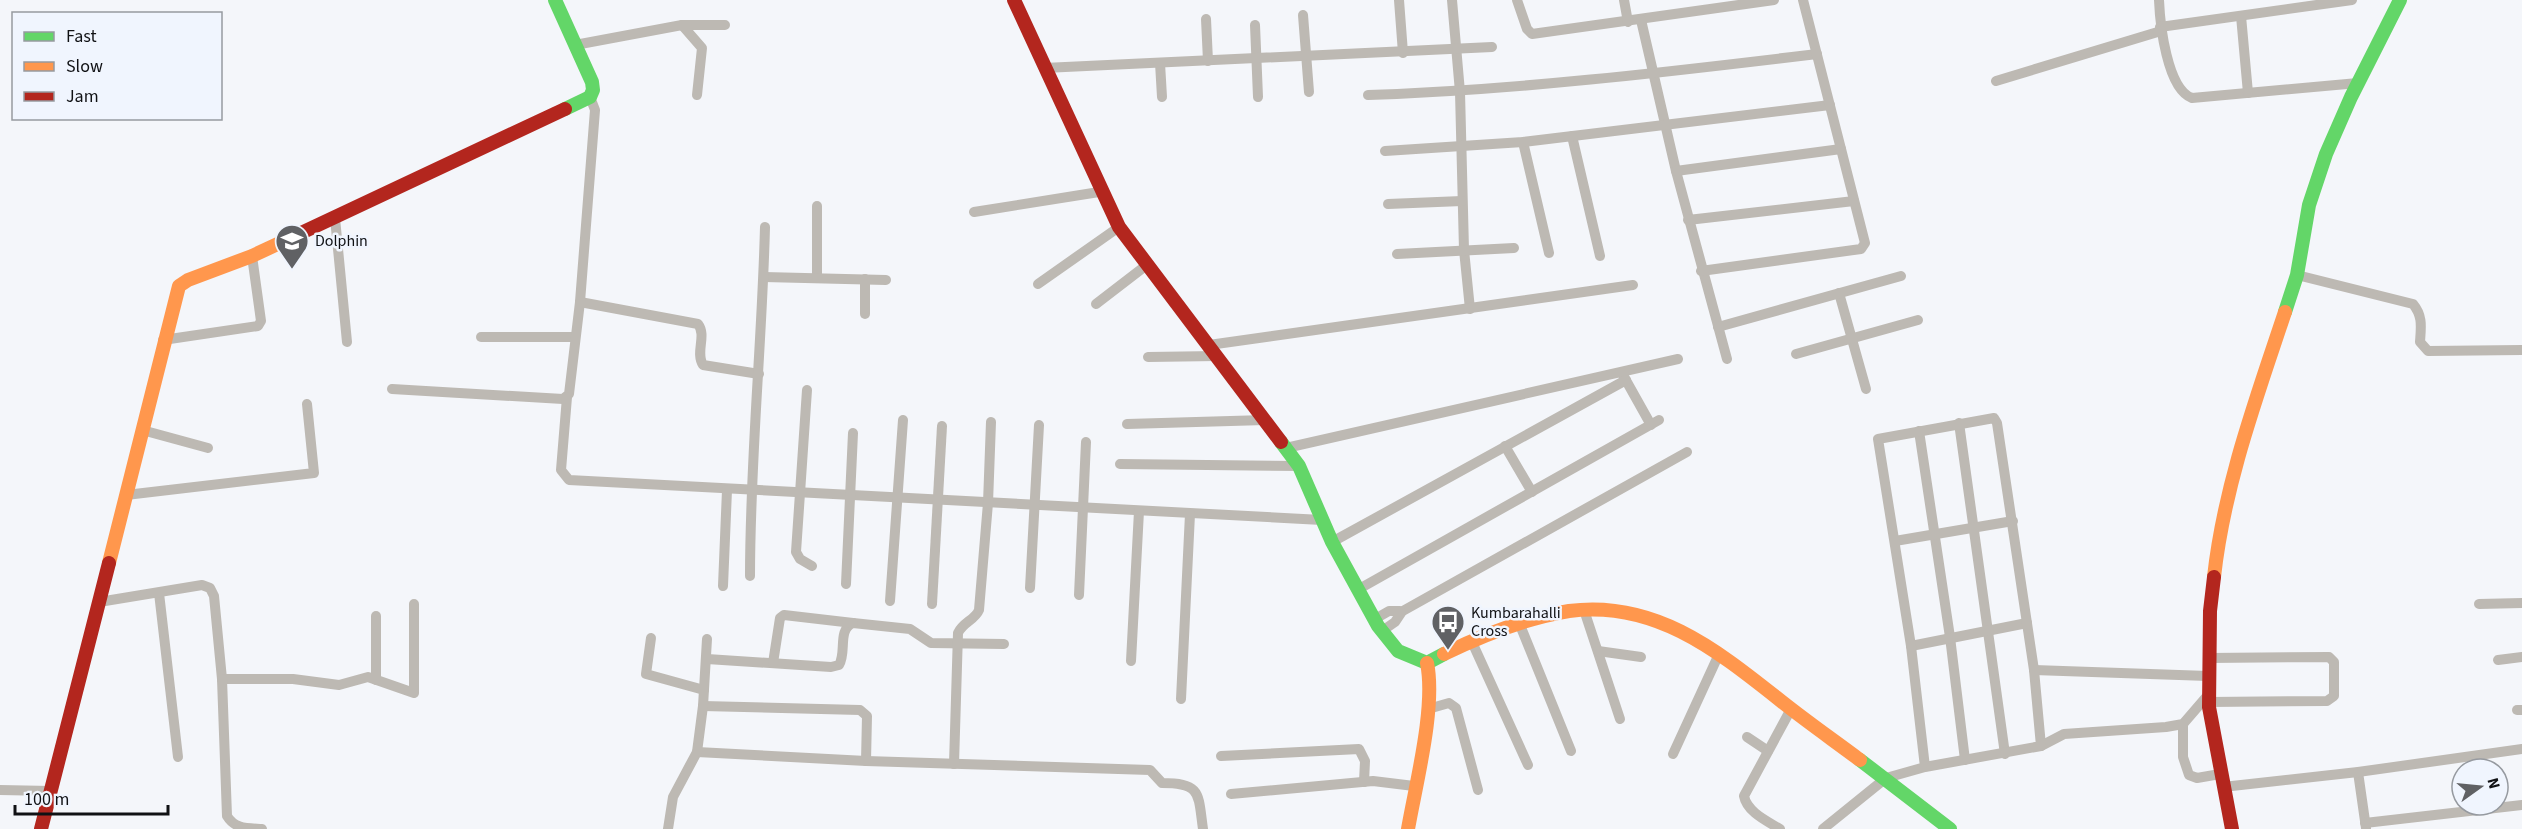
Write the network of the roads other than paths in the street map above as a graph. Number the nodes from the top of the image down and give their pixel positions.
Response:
1 (555, 0) edge
2 (1014, 0) edge
3 (1399, 0) edge
4 (1452, 0) edge
5 (1517, 0) edge
6 (1624, 0) edge
7 (1774, 0) edge
8 (1803, 0) edge
9 (2158, 0) edge
10 (2348, 0) edge
11 (2352, 0) edge
12 (2400, 0) edge
13 (1304, 15) dead end
14 (2241, 16) junction
15 (1206, 19) dead end
16 (1641, 20) junction
17 (1628, 22) junction
18 (682, 25) junction
19 (725, 25) dead end
20 (1255, 25) dead end
21 (2161, 29) junction
22 (575, 45) junction
23 (1492, 47) dead end
24 (1456, 50) junction
25 (1403, 52) junction
26 (1817, 54) junction
27 (1306, 57) junction
28 (1256, 59) junction
29 (1208, 61) junction
30 (1160, 63) junction
31 (1044, 68) junction
32 (1654, 74) junction
33 (1996, 81) dead end
34 (2358, 83) junction
35 (1309, 92) dead end
36 (1460, 92) junction
37 (2248, 93) junction
38 (697, 95) dead end
39 (1368, 95) dead end
40 (590, 97) junction
41 (1162, 97) dead end
42 (1258, 97) dead end
43 (1830, 105) junction
44 (1665, 123) junction
45 (1572, 136) junction
46 (1523, 142) junction
47 (1460, 147) junction
48 (1841, 150) junction
49 (1385, 152) dead end
50 (1676, 171) junction
51 (1099, 192) junction
52 (1462, 201) junction
53 (1854, 201) junction
54 (1388, 204) dead end
55 (817, 206) dead end
56 (974, 212) dead end
57 (335, 218) junction
58 (1688, 220) junction
59 (1119, 226) junction
60 (765, 227) dead end
61 (1514, 248) dead end
62 (1464, 250) junction
63 (1549, 253) dead end
64 (1397, 254) dead end
65 (252, 256) junction
66 (1600, 256) dead end
67 (1148, 264) junction
68 (1701, 271) junction
69 (2297, 275) junction
70 (1901, 276) dead end
71 (764, 277) junction
72 (817, 278) junction
73 (865, 279) junction
74 (886, 280) dead end
75 (1038, 284) dead end
76 (1633, 285) dead end
77 (1839, 293) junction
78 (580, 302) junction
79 (1096, 304) dead end
80 (1470, 309) junction
81 (865, 314) dead end
82 (1918, 320) dead end
83 (1718, 327) junction
84 (575, 337) junction
85 (481, 338) dead end
86 (1852, 338) junction
87 (164, 340) junction
88 (347, 342) dead end
89 (2522, 350) edge
90 (1213, 351) junction
91 (1796, 354) dead end
92 (1148, 357) dead end
93 (1678, 359) dead end
94 (1727, 359) dead end
95 (759, 374) junction
96 (1624, 376) junction
97 (392, 389) dead end
98 (1866, 389) dead end
99 (807, 390) dead end
100 (567, 398) junction
101 (307, 404) dead end
102 (903, 420) dead end
103 (1265, 420) junction
104 (991, 422) dead end
105 (1959, 423) junction
106 (1127, 424) dead end
107 (1039, 425) dead end
108 (942, 426) dead end
109 (142, 430) junction
110 (1919, 431) junction
111 (853, 434) dead end
112 (1086, 442) dead end
113 (1505, 446) junction
114 (208, 448) dead end
115 (1286, 448) junction
116 (1687, 452) dead end
117 (1120, 464) dead end
118 (1299, 466) junction
119 (727, 490) junction
120 (750, 491) junction
121 (1532, 492) junction
122 (800, 493) junction
123 (126, 495) junction
124 (851, 495) junction
125 (899, 498) junction
126 (938, 501) junction
127 (988, 503) junction
128 (1035, 506) junction
129 (1083, 508) junction
130 (1138, 511) junction
131 (1190, 514) junction
132 (1322, 520) junction
133 (2013, 521) junction
134 (1973, 528) junction
135 (1933, 535) junction
136 (1895, 541) junction
137 (1332, 542) junction
138 (812, 566) dead end
139 (750, 576) dead end
140 (846, 584) dead end
141 (723, 586) dead end
142 (1030, 588) dead end
143 (1359, 589) junction
144 (159, 593) junction
145 (1079, 595) dead end
146 (890, 601) dead end
147 (99, 602) junction
148 (2522, 603) edge
149 (414, 604) dead end
150 (932, 604) dead end
151 (2479, 604) dead end
152 (1584, 610) junction
153 (376, 616) dead end
154 (853, 623) junction
155 (2027, 623) junction
156 (1378, 625) junction
157 (1520, 625) junction
158 (1990, 631) junction
159 (1950, 637) junction
160 (651, 638) dead end
161 (707, 639) dead end
162 (1472, 642) junction
163 (958, 644) junction
164 (1004, 644) dead end
165 (1911, 646) junction
166 (1598, 651) junction
167 (1719, 654) junction
168 (1641, 657) dead end
169 (2522, 657) edge
170 (2208, 658) junction
171 (707, 659) junction
172 (2498, 660) dead end
173 (1131, 662) dead end
174 (773, 663) junction
175 (1427, 663) junction
176 (2034, 670) junction
177 (2208, 676) junction
178 (222, 679) junction
179 (372, 679) junction
180 (704, 690) junction
181 (2209, 698) junction
182 (1180, 699) dead end
183 (703, 705) junction
184 (1428, 709) junction
185 (1791, 709) junction
186 (1620, 719) dead end
187 (2183, 724) junction
188 (1747, 737) dead end
189 (2041, 746) junction
190 (2522, 749) edge
191 (1570, 751) dead end
192 (1768, 751) junction
193 (697, 752) junction
194 (1672, 754) dead end
195 (2005, 754) junction
196 (1221, 756) dead end
197 (178, 757) dead end
198 (1965, 760) junction
199 (866, 761) junction
200 (954, 764) junction
201 (1528, 765) dead end
202 (1925, 767) junction
203 (2358, 772) junction
204 (1886, 778) junction
205 (2222, 781) junction
206 (1364, 782) junction
207 (1414, 786) junction
208 (0, 790) edge
209 (1478, 790) dead end
210 (51, 791) junction
211 (1231, 794) dead end
212 (2522, 805) edge
213 (2365, 826) edge
214 (41, 829) edge
215 (261, 829) edge
216 (668, 829) edge
217 (1203, 829) edge
218 (1408, 829) edge
219 (1780, 829) edge
220 (1823, 829) edge
221 (1950, 829) edge
222 (2232, 829) edge

1 - 22 street
2 - 31 street
3 - 25 street
4 - 24 street
5 - 17 street
6 - 17 street
7 - 16 street
8 - 26 street
9 - 21 street
10 - 11 street
10 - 14 street
12 - 34 street
13 - 27 street
14 - 21 street
14 - 37 street
15 - 29 street
16 - 17 street
16 - 32 street
18 - 19 street
18 - 22 street
18 - 38 street
20 - 28 street
21 - 33 street
21 - 37 street
22 - 40 street
23 - 24 street
24 - 25 street
24 - 36 street
25 - 27 street
26 - 32 street
26 - 43 street
27 - 28 street
27 - 35 street
28 - 29 street
28 - 42 street
29 - 30 street
30 - 31 street
30 - 41 street
31 - 51 street
32 - 36 street
32 - 44 street
34 - 37 street
34 - 69 street
36 - 39 street
36 - 47 street
40 - 57 street
40 - 78 street
43 - 44 street
43 - 48 street
44 - 45 street
44 - 50 street
45 - 46 street
45 - 66 street
46 - 47 street
46 - 63 street
47 - 49 street
47 - 52 street
48 - 50 street
48 - 53 street
50 - 58 street
51 - 56 street
51 - 59 street
52 - 54 street
52 - 62 street
53 - 58 street
53 - 68 street
55 - 72 street
57 - 65 street
57 - 88 street
58 - 68 street
59 - 67 street
59 - 75 street
60 - 71 street
61 - 62 street
62 - 64 street
62 - 80 street
65 - 87 street
65 - 87 street
67 - 79 street
67 - 90 street
68 - 83 street
69 - 89 street
69 - 170 street
70 - 77 street
71 - 72 street
71 - 95 street
72 - 73 street
73 - 74 street
73 - 81 street
76 - 80 street
77 - 83 street
77 - 86 street
78 - 84 street
78 - 95 street
80 - 90 street
82 - 86 street
83 - 94 street
84 - 85 street
84 - 100 street
86 - 91 street
86 - 98 street
87 - 109 street
90 - 92 street
90 - 103 street
93 - 96 street
95 - 120 street
96 - 113 street
96 - 115 street
96 - 121 street
97 - 100 street
99 - 122 street
100 - 119 street
101 - 123 street
102 - 125 street
103 - 106 street
103 - 115 street
104 - 127 street
105 - 110 street
105 - 133 street
105 - 134 street
107 - 128 street
108 - 126 street
109 - 114 street
109 - 123 street
110 - 135 street
110 - 136 street
111 - 124 street
112 - 129 street
113 - 121 street
113 - 137 street
115 - 118 street
116 - 156 street
117 - 118 street
118 - 132 street
119 - 120 street
119 - 141 street
120 - 122 street
120 - 139 street
121 - 143 street
122 - 124 street
122 - 138 street
123 - 147 street
124 - 125 street
124 - 140 street
125 - 126 street
125 - 146 street
126 - 127 street
126 - 150 street
127 - 128 street
127 - 163 street
128 - 129 street
128 - 142 street
129 - 130 street
129 - 145 street
130 - 131 street
130 - 173 street
131 - 132 street
131 - 182 street
132 - 137 street
133 - 134 street
133 - 155 street
134 - 135 street
134 - 158 street
135 - 136 street
135 - 159 street
136 - 165 street
137 - 143 street
143 - 156 street
144 - 147 street
144 - 178 street
144 - 197 street
147 - 210 street
148 - 151 street
149 - 179 street
152 - 157 street
152 - 166 street
152 - 167 street
153 - 179 street
154 - 163 street
154 - 174 street
154 - 174 street
155 - 158 street
155 - 176 street
156 - 175 street
157 - 162 street
157 - 191 street
158 - 159 street
158 - 195 street
159 - 165 street
159 - 198 street
160 - 180 street
161 - 171 street
162 - 175 street
162 - 201 street
163 - 164 street
163 - 200 street
165 - 202 street
166 - 168 street
166 - 186 street
167 - 185 street
167 - 194 street
169 - 172 street
170 - 177 street
170 - 181 street
171 - 174 street
171 - 180 street
175 - 184 street
176 - 177 street
176 - 189 street
177 - 181 street
178 - 179 street
178 - 215 street
180 - 183 street
181 - 187 street
181 - 205 street
183 - 193 street
183 - 199 street
184 - 207 street
184 - 209 street
185 - 192 street
185 - 204 street
187 - 189 street
187 - 205 street
188 - 192 street
189 - 195 street
190 - 203 street
192 - 219 street
193 - 199 street
193 - 216 street
195 - 198 street
196 - 206 street
198 - 202 street
199 - 200 street
200 - 217 street
202 - 204 street
203 - 205 street
203 - 213 street
204 - 220 street
204 - 221 street
205 - 222 street
206 - 207 street
206 - 211 street
207 - 218 street
208 - 210 street
210 - 214 street
212 - 213 street

